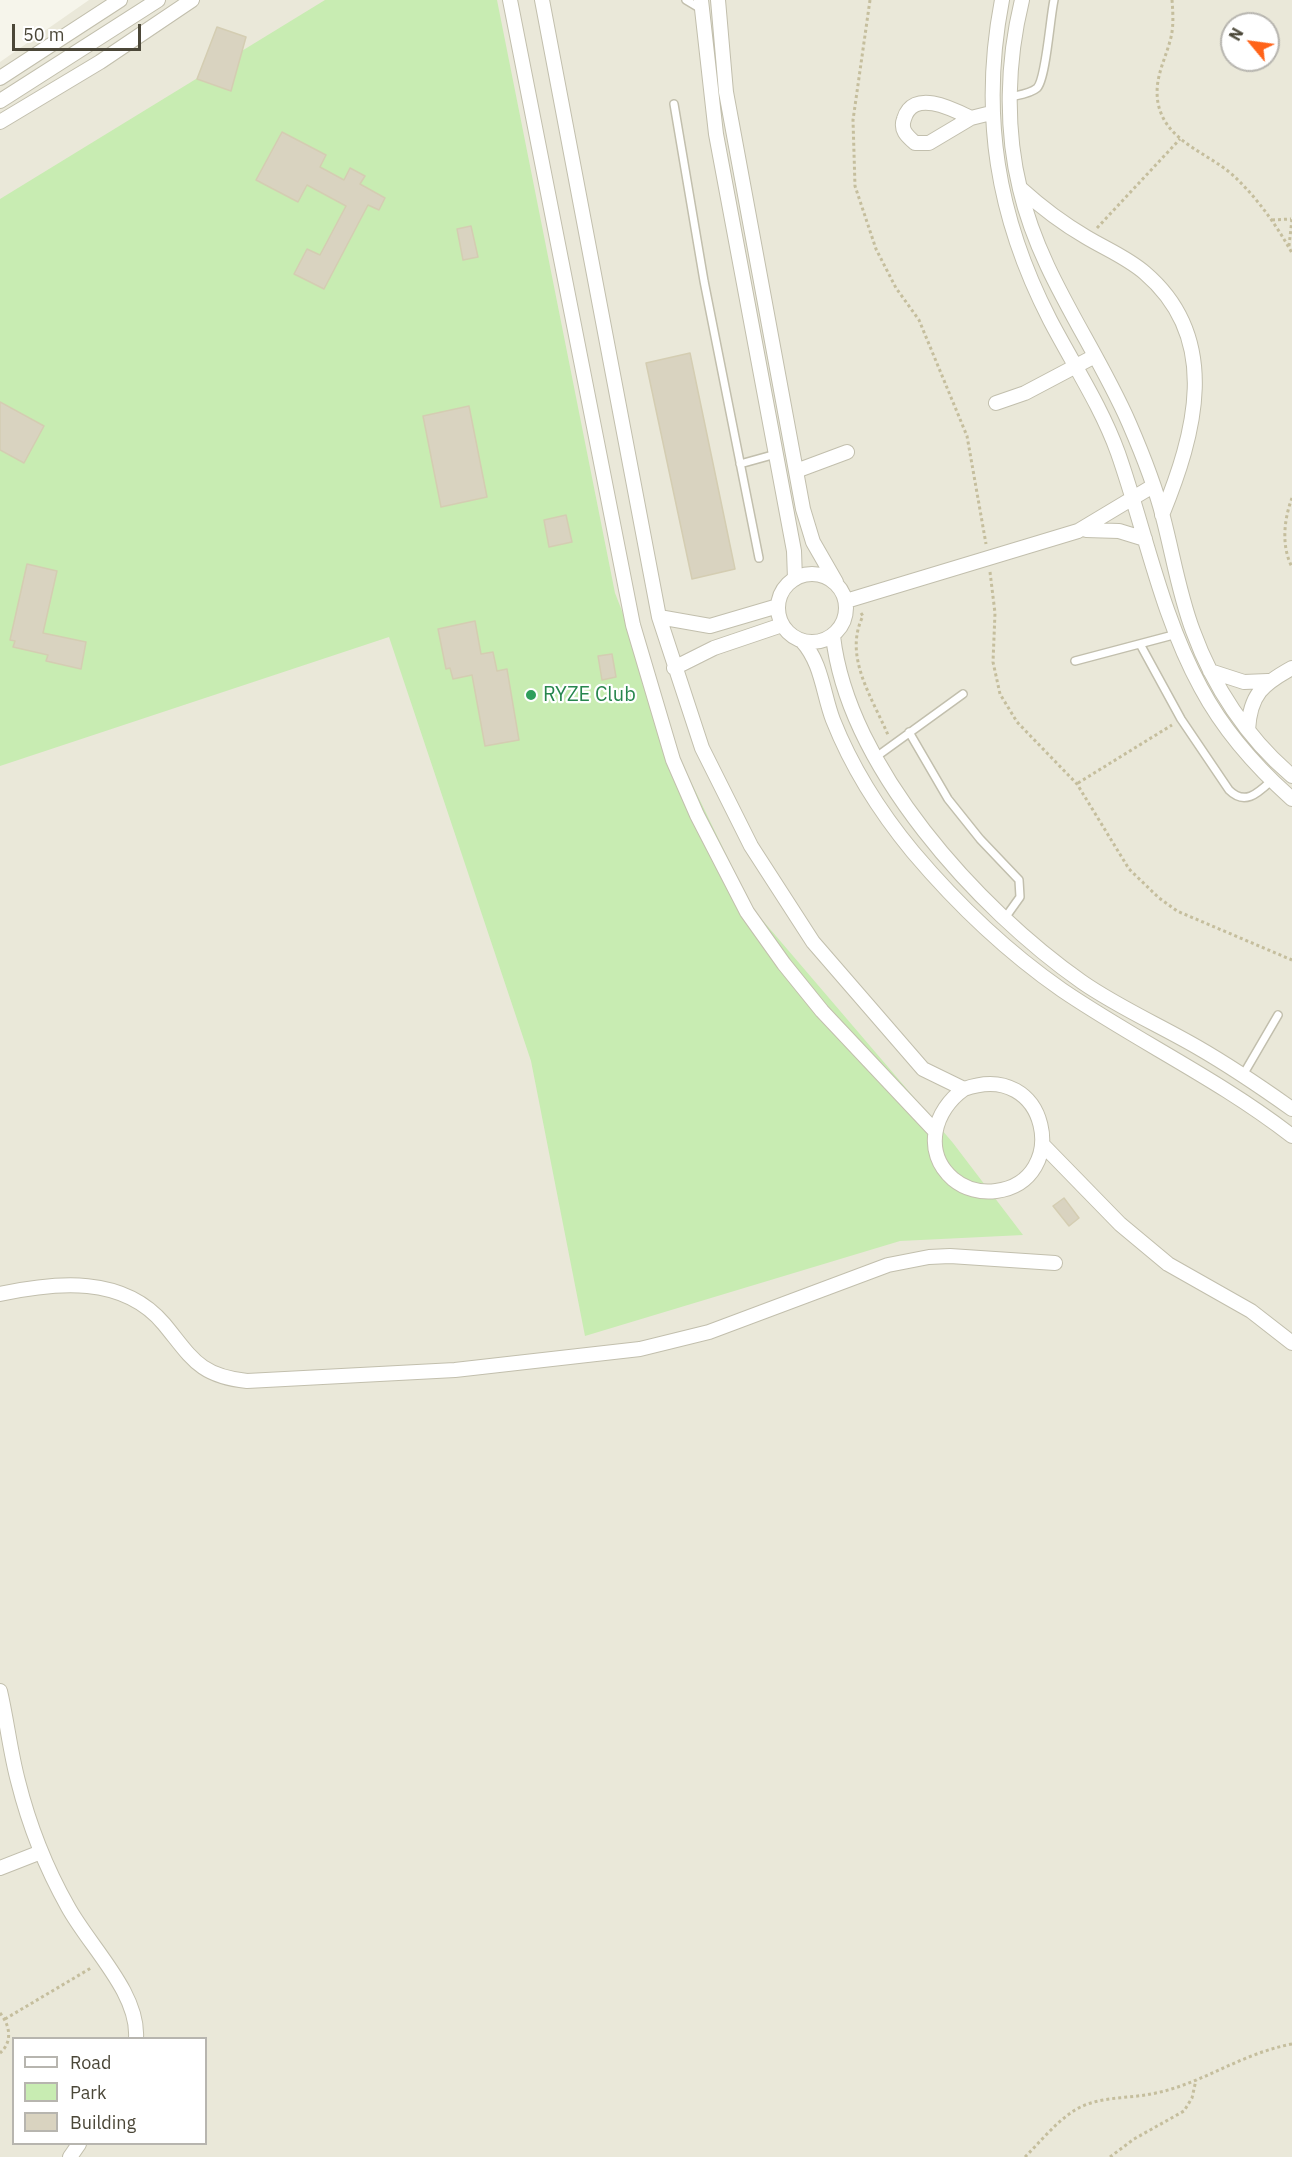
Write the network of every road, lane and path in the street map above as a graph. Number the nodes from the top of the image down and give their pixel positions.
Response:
1 (120, 0) edge
2 (158, 0) edge
3 (192, 0) edge
4 (510, 0) edge
5 (542, 0) edge
6 (686, 0) edge
7 (718, 0) edge
8 (870, 0) edge
9 (1002, 0) edge
10 (1022, 0) edge
11 (1054, 0) edge
12 (1172, 0) edge
13 (702, 9) edge
14 (718, 18) junction
15 (0, 78) edge
16 (1010, 98) junction
17 (0, 101) edge
18 (674, 104) dead end
19 (992, 113) junction
20 (971, 118) junction
21 (0, 122) edge
22 (1180, 139) junction
23 (1020, 188) junction
24 (1292, 219) edge
25 (1272, 220) junction
26 (1088, 238) junction
27 (1289, 248) junction
28 (1292, 253) edge
29 (1095, 356) junction
30 (1077, 366) junction
31 (996, 403) dead end
32 (847, 452) dead end
33 (776, 454) junction
34 (740, 464) junction
35 (796, 471) junction
36 (1153, 486) junction
37 (1292, 498) edge
38 (1132, 500) junction
39 (1162, 515) junction
40 (1078, 531) junction
41 (1145, 539) junction
42 (759, 558) dead end
43 (989, 558) junction
44 (1292, 567) edge
45 (795, 579) junction
46 (836, 582) junction
47 (850, 599) junction
48 (778, 606) junction
49 (659, 617) junction
50 (782, 626) junction
51 (1177, 634) junction
52 (833, 636) junction
53 (802, 641) junction
54 (1140, 644) junction
55 (1075, 660) dead end
56 (674, 668) junction
57 (1292, 668) edge
58 (1210, 671) junction
59 (1268, 681) junction
60 (963, 694) dead end
61 (1181, 719) junction
62 (1248, 730) junction
63 (909, 732) junction
64 (892, 745) junction
65 (876, 757) junction
66 (1292, 776) edge
67 (1271, 781) junction
68 (1077, 784) junction
69 (1292, 799) edge
70 (1005, 918) junction
71 (1292, 960) edge
72 (1107, 998) junction
73 (1098, 1012) junction
74 (1278, 1015) dead end
75 (1243, 1075) junction
76 (964, 1089) junction
77 (1292, 1109) edge
78 (935, 1131) junction
79 (1292, 1136) edge
80 (1042, 1144) junction
81 (1055, 1263) dead end
82 (0, 1294) edge
83 (1292, 1343) edge
84 (0, 1691) edge
85 (41, 1852) junction
86 (0, 1868) edge
87 (102, 1961) junction
88 (0, 2013) edge
89 (5, 2019) junction
90 (136, 2037) edge
91 (1292, 2044) edge
92 (0, 2053) edge
93 (1196, 2080) junction
94 (1025, 2157) edge
95 (1110, 2157) edge

1 - 15 street
2 - 17 street
3 - 21 street
4 - 78 street
5 - 49 street
6 - 13 lane
7 - 14 street
8 - 43 path
9 - 19 street
10 - 16 street
11 - 16 lane
12 - 22 path
13 - 14 street
13 - 33 street
14 - 35 street
16 - 23 street
18 - 34 lane
19 - 20 street
19 - 30 street
20 - 20 street
22 - 25 path
22 - 26 path
23 - 26 street
23 - 29 street
24 - 25 path
24 - 27 path
25 - 27 path
26 - 39 street
27 - 28 path
29 - 30 street
29 - 36 street
30 - 31 street
30 - 38 street
32 - 35 street
33 - 34 lane
33 - 45 street
34 - 42 lane
35 - 46 street
36 - 38 street
36 - 39 street
37 - 44 path
38 - 40 street
38 - 41 street
39 - 58 street
40 - 41 street
40 - 43 street
41 - 51 street
43 - 47 street
43 - 68 path
45 - 46 street
45 - 48 street
46 - 47 street
47 - 52 street
47 - 64 path
48 - 49 street
48 - 50 street
49 - 56 street
50 - 53 street
50 - 56 street
51 - 54 lane
51 - 67 street
52 - 53 street
52 - 65 street
53 - 73 street
54 - 55 lane
54 - 61 lane
56 - 76 street
57 - 59 street
58 - 59 street
58 - 62 street
59 - 62 street
60 - 63 lane
61 - 67 lane
61 - 68 path
62 - 66 street
63 - 64 lane
63 - 70 lane
64 - 65 lane
65 - 70 street
67 - 69 street
68 - 71 path
70 - 72 street
72 - 73 street
72 - 75 street
73 - 79 street
74 - 75 lane
75 - 77 street
76 - 78 street
76 - 80 street
78 - 80 street
80 - 83 street
81 - 82 street
84 - 85 street
85 - 86 street
85 - 87 street
87 - 89 path
87 - 90 street
88 - 89 path
89 - 92 path
91 - 93 path
93 - 94 path
93 - 95 path

